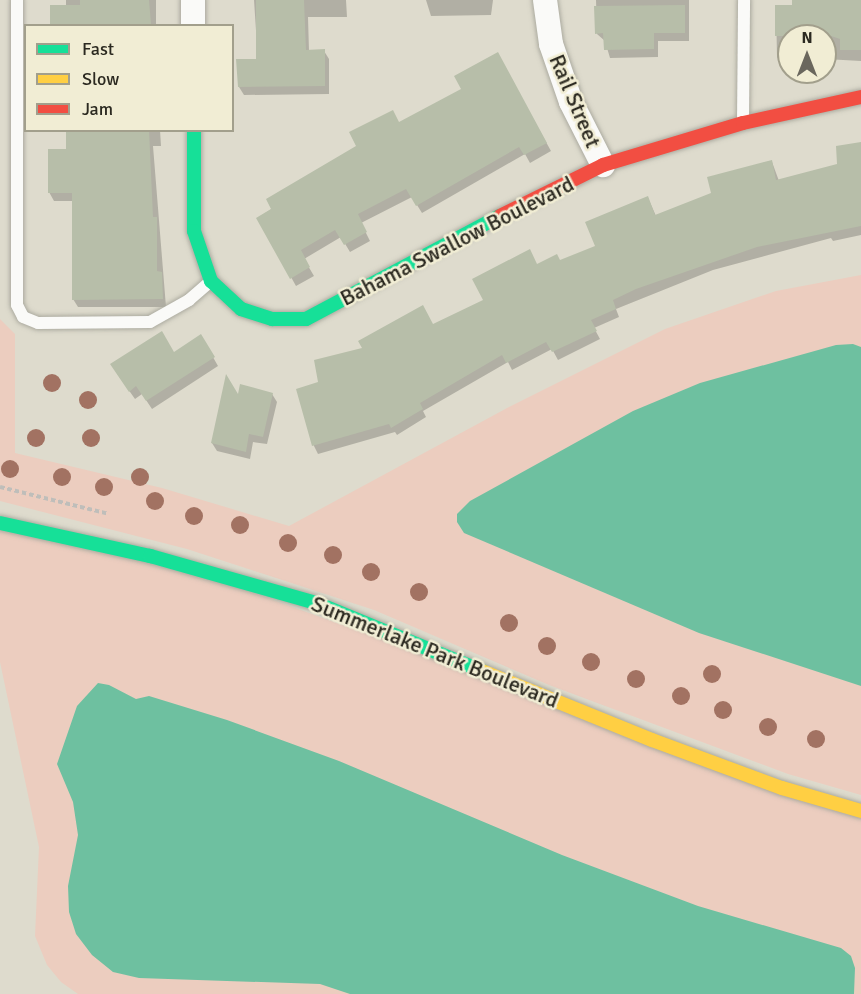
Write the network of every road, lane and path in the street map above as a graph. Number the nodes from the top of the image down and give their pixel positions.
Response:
1 (17, 0) edge
2 (193, 0) edge
3 (545, 0) edge
4 (744, 0) edge
5 (193, 24) edge
6 (861, 97) edge
7 (743, 123) junction
8 (194, 132) edge
9 (603, 165) junction
10 (211, 281) junction
11 (0, 523) edge
12 (861, 811) edge

1 - 10 lane
2 - 5 street
3 - 9 street, Rail Street
4 - 7 lane
6 - 7 main road, Bahama Swallow Boulevard
7 - 9 main road, Bahama Swallow Boulevard
8 - 10 main road, Bahama Swallow Boulevard
9 - 10 main road, Bahama Swallow Boulevard
11 - 12 main road, Summerlake Park Boulevard

